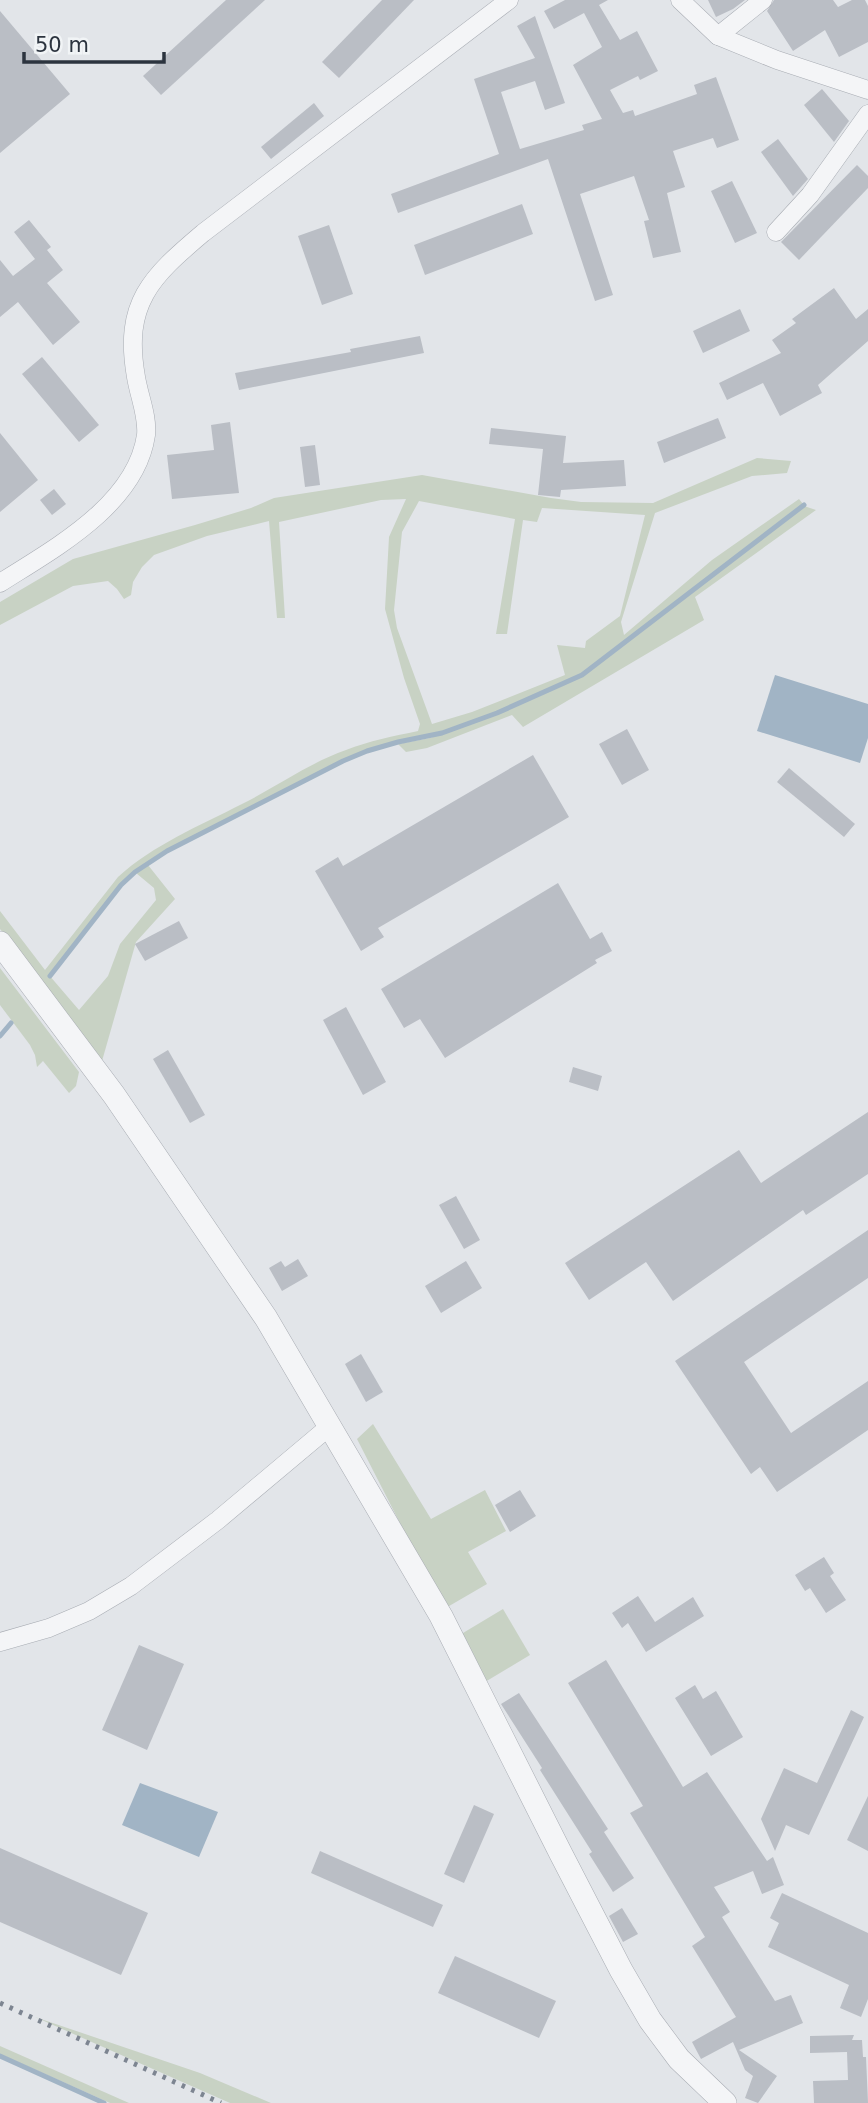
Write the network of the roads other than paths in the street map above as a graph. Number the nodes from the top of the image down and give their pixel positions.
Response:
1 (509, 0) edge
2 (680, 0) edge
3 (763, 0) edge
4 (718, 36) junction
5 (868, 90) edge
6 (868, 114) edge
7 (776, 232) dead end
8 (0, 583) edge
9 (0, 943) edge
10 (330, 1426) junction
11 (0, 1642) edge
12 (725, 2103) edge

1 - 8 street
2 - 4 street
3 - 4 street
4 - 5 street
6 - 7 street
9 - 10 street
10 - 11 street
10 - 12 street

